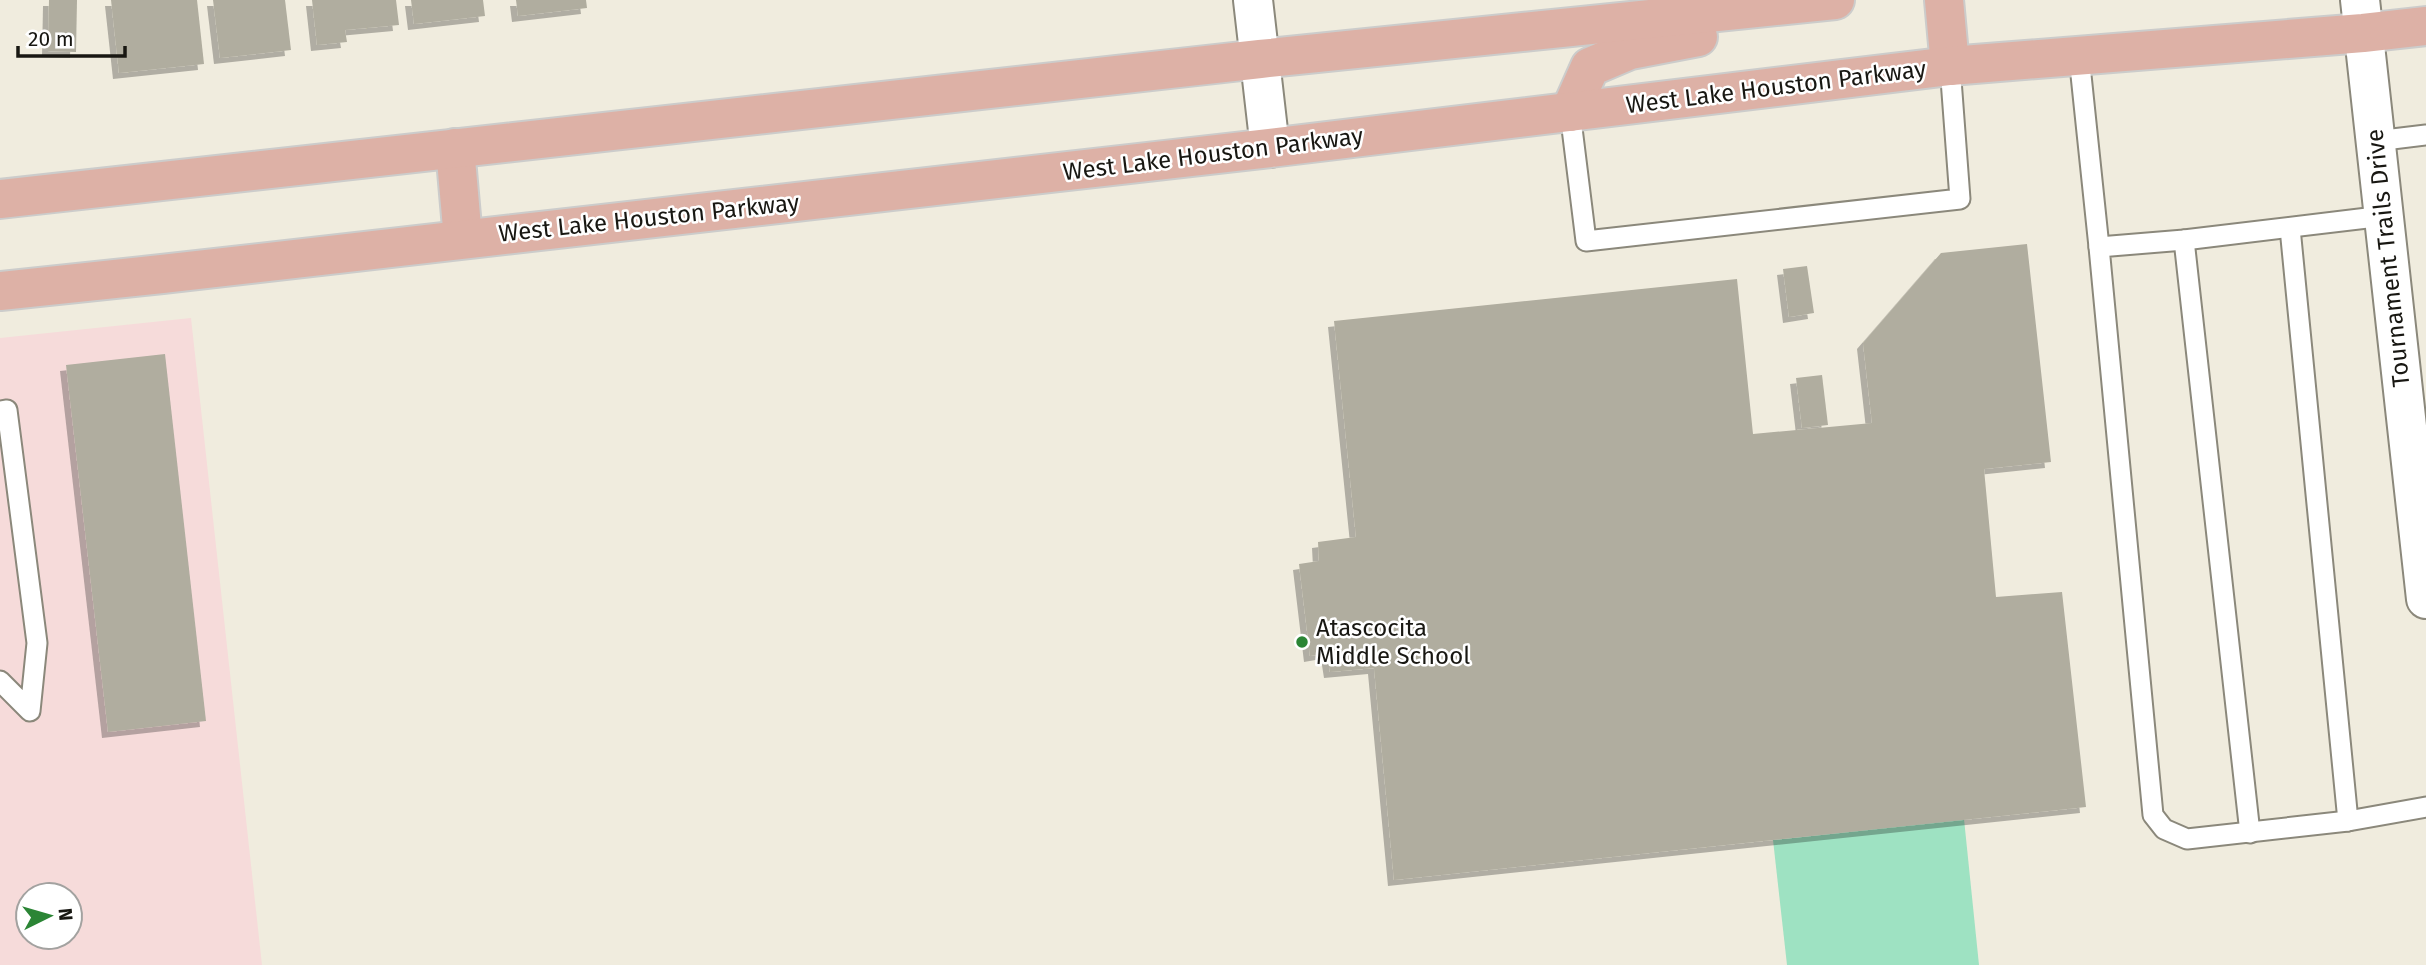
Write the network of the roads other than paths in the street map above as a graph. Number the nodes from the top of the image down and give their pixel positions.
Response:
1 (1253, 0) edge
2 (1944, 0) edge
3 (1829, 1) edge
4 (2362, 17) edge
5 (2426, 26) edge
6 (2079, 56) junction
7 (1260, 59) junction
8 (1950, 66) junction
9 (1570, 112) junction
10 (2426, 135) edge
11 (2376, 141) junction
12 (456, 148) junction
13 (1270, 148) junction
14 (0, 199) edge
15 (2384, 216) junction
16 (2290, 228) junction
17 (463, 239) junction
18 (2184, 240) junction
19 (2099, 247) junction
20 (0, 290) edge
21 (0, 411) edge
22 (2426, 599) edge
23 (0, 681) edge
24 (2426, 807) edge
25 (2348, 821) junction
26 (2250, 833) junction

1 - 7 street
2 - 8 main road
3 - 7 main road
3 - 9 main road
4 - 5 main road, West Lake Houston Parkway
4 - 6 main road, West Lake Houston Parkway
4 - 11 street, Tournament Trails Drive
6 - 8 main road, West Lake Houston Parkway
6 - 19 lane
7 - 12 main road
7 - 13 street
8 - 9 main road, West Lake Houston Parkway
8 - 9 lane
9 - 13 main road, West Lake Houston Parkway
10 - 11 lane
11 - 15 street, Tournament Trails Drive
12 - 14 main road
12 - 17 main road
13 - 17 main road, West Lake Houston Parkway
15 - 16 lane
15 - 22 street, Tournament Trails Drive
16 - 18 lane
16 - 25 lane
17 - 20 main road, West Lake Houston Parkway
18 - 19 lane
18 - 26 lane
19 - 26 lane
21 - 23 lane
24 - 25 lane
25 - 26 lane

